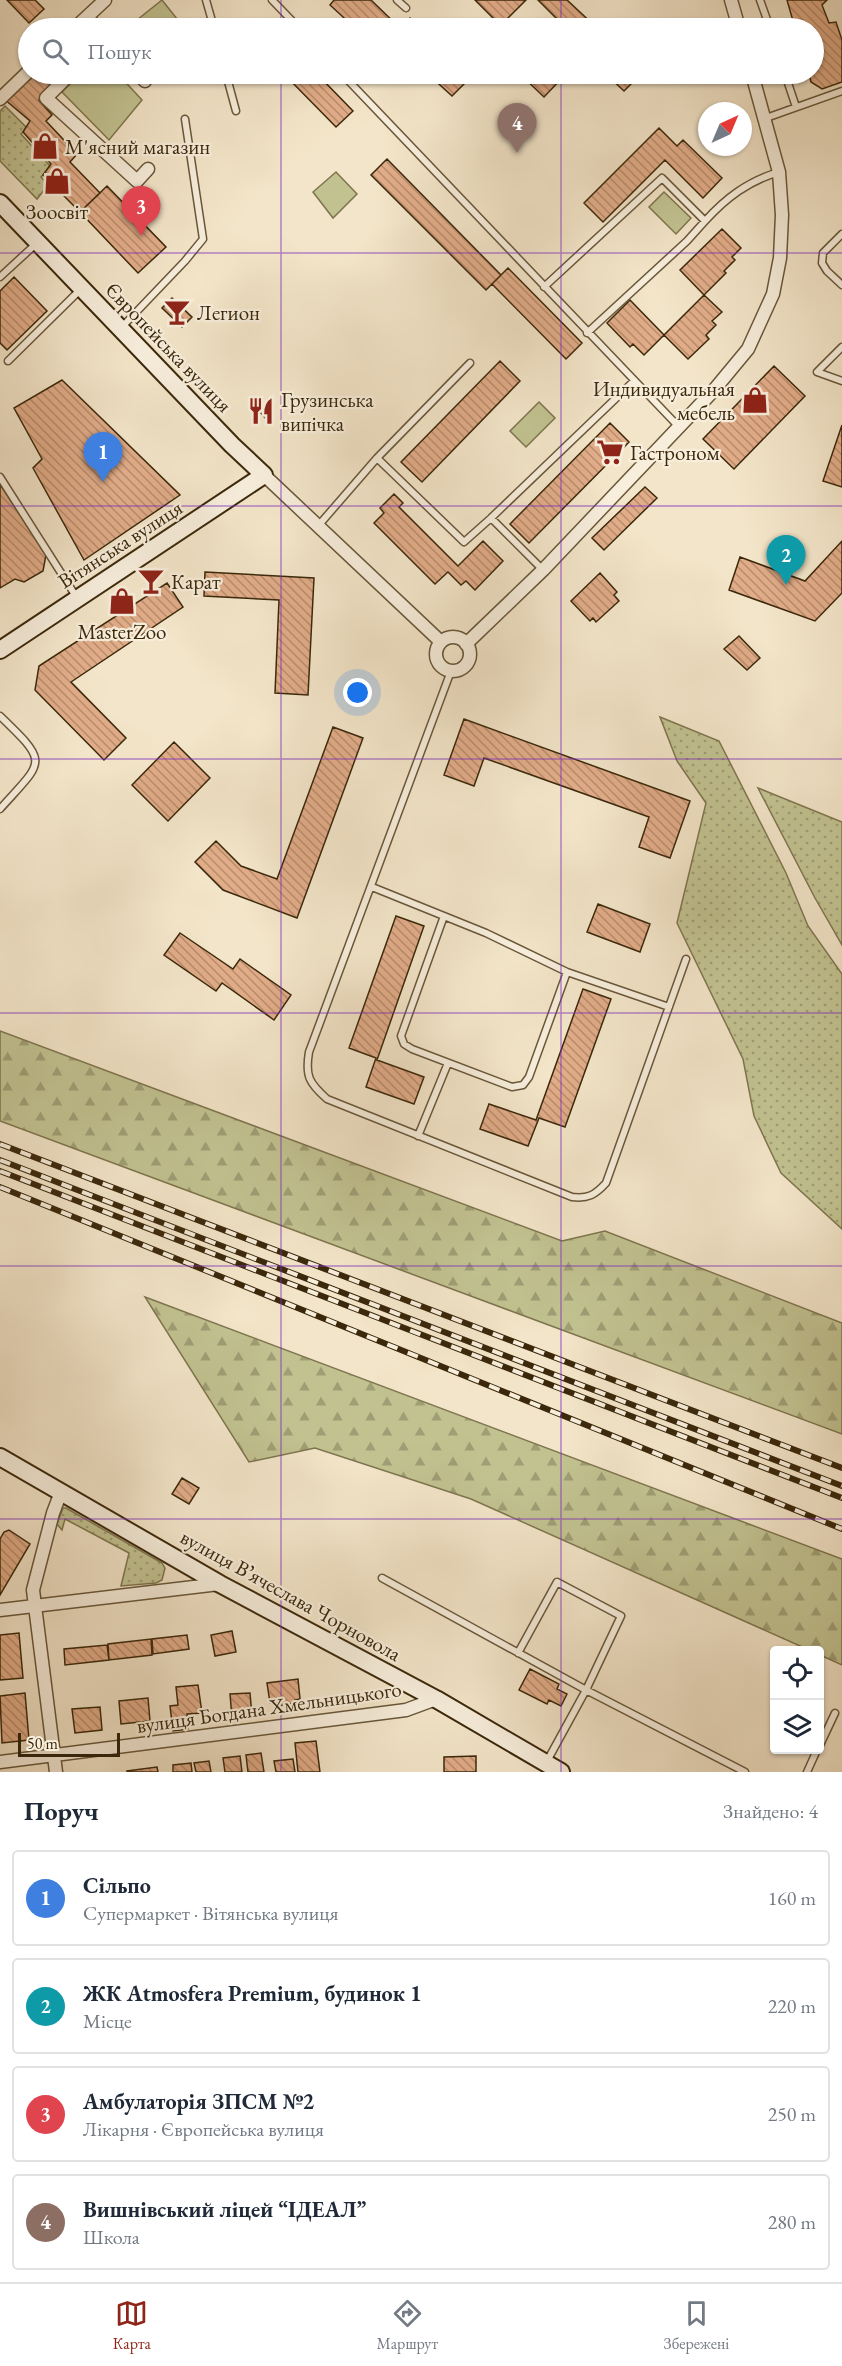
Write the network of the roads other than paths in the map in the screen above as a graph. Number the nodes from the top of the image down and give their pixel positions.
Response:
1 (105, 0) edge
2 (206, 0) edge
3 (272, 0) edge
4 (397, 0) edge
5 (730, 0) edge
6 (760, 0) edge
7 (405, 8) dead end
8 (87, 17) edge
9 (211, 18) edge
10 (289, 18) edge
11 (736, 18) edge
12 (766, 18) edge
13 (18, 82) edge
14 (60, 84) edge
15 (229, 84) edge
16 (351, 84) edge
17 (755, 84) edge
18 (788, 84) edge
19 (842, 91) edge
20 (0, 99) edge
21 (796, 107) junction
22 (236, 111) dead end
23 (766, 118) junction
24 (185, 119) dead end
25 (148, 169) dead end
26 (779, 172) junction
27 (0, 203) edge
28 (705, 221) junction
29 (842, 234) edge
30 (38, 243) junction
31 (0, 277) edge
32 (842, 285) edge
33 (544, 287) junction
34 (82, 289) junction
35 (120, 328) junction
36 (587, 333) junction
37 (842, 347) edge
38 (8, 361) dead end
39 (470, 363) dead end
40 (634, 381) junction
41 (842, 381) edge
42 (679, 427) junction
43 (377, 458) junction
44 (264, 475) junction
45 (0, 477) edge
46 (491, 518) junction
47 (318, 526) junction
48 (543, 570) junction
49 (78, 598) junction
50 (441, 642) junction
51 (466, 644) junction
52 (0, 650) edge
53 (451, 671) junction
54 (0, 716) edge
55 (0, 809) edge
56 (372, 887) junction
57 (444, 916) junction
58 (686, 959) dead end
59 (567, 972) junction
60 (669, 1007) junction
61 (448, 1063) junction
62 (418, 1136) junction
63 (0, 1458) edge
64 (61, 1492) junction
65 (382, 1578) dead end
66 (220, 1584) junction
67 (34, 1606) junction
68 (0, 1610) edge
69 (518, 1653) junction
70 (586, 1690) junction
71 (436, 1699) junction
72 (835, 1713) dead end
73 (824, 1735) edge
74 (815, 1754) edge
75 (53, 1755) junction
76 (0, 1762) edge
77 (546, 1764) junction
78 (56, 1772) edge
79 (561, 1772) edge
80 (745, 1772) edge
81 (807, 1772) edge

1 - 8 street
2 - 9 lane
3 - 10 lane
4 - 7 lane
5 - 11 street
6 - 12 lane
13 - 20 street
14 - 25 street
15 - 22 lane
16 - 33 lane
17 - 23 street
18 - 21 lane
19 - 21 lane
21 - 23 lane
23 - 26 street
24 - 35 lane
26 - 28 lane
26 - 42 street
27 - 30 street, Європейська вулиця
28 - 33 lane
28 - 36 lane
29 - 32 lane
30 - 31 lane
30 - 34 street, Європейська вулиця
33 - 36 lane
34 - 35 street, Європейська вулиця
34 - 38 lane
35 - 44 street, Європейська вулиця
36 - 40 lane
37 - 41 lane
39 - 43 lane
40 - 42 lane
40 - 46 lane
42 - 48 street
43 - 46 lane
43 - 47 lane
44 - 47 street, Європейська вулиця
44 - 49 street, Вітянська вулиця
45 - 49 lane
46 - 48 lane
47 - 50 street, Європейська вулиця
48 - 51 street
49 - 52 street, Вітянська вулиця
50 - 51 street
50 - 53 street
51 - 53 street
53 - 56 lane
54 - 55 lane
56 - 57 lane
56 - 62 lane
57 - 59 lane
57 - 61 lane
58 - 60 lane
59 - 60 lane
59 - 61 lane
60 - 62 lane
61 - 62 lane
63 - 64 street, вулиця Вʼячеслава Чорновола
64 - 66 street, вулиця Вʼячеслава Чорновола
64 - 67 street
65 - 69 lane
66 - 67 street
66 - 71 street, вулиця Вʼячеслава Чорновола
67 - 68 street
67 - 75 street
69 - 70 lane
69 - 70 lane
70 - 77 lane
70 - 80 lane
71 - 75 street, вулиця Богдана Хмельницького
71 - 77 street, вулиця Вʼячеслава Чорновола
72 - 73 lane
74 - 81 lane
75 - 76 street, вулиця Богдана Хмельницького
75 - 78 street
77 - 79 street, вулиця Вʼячеслава Чорновола

